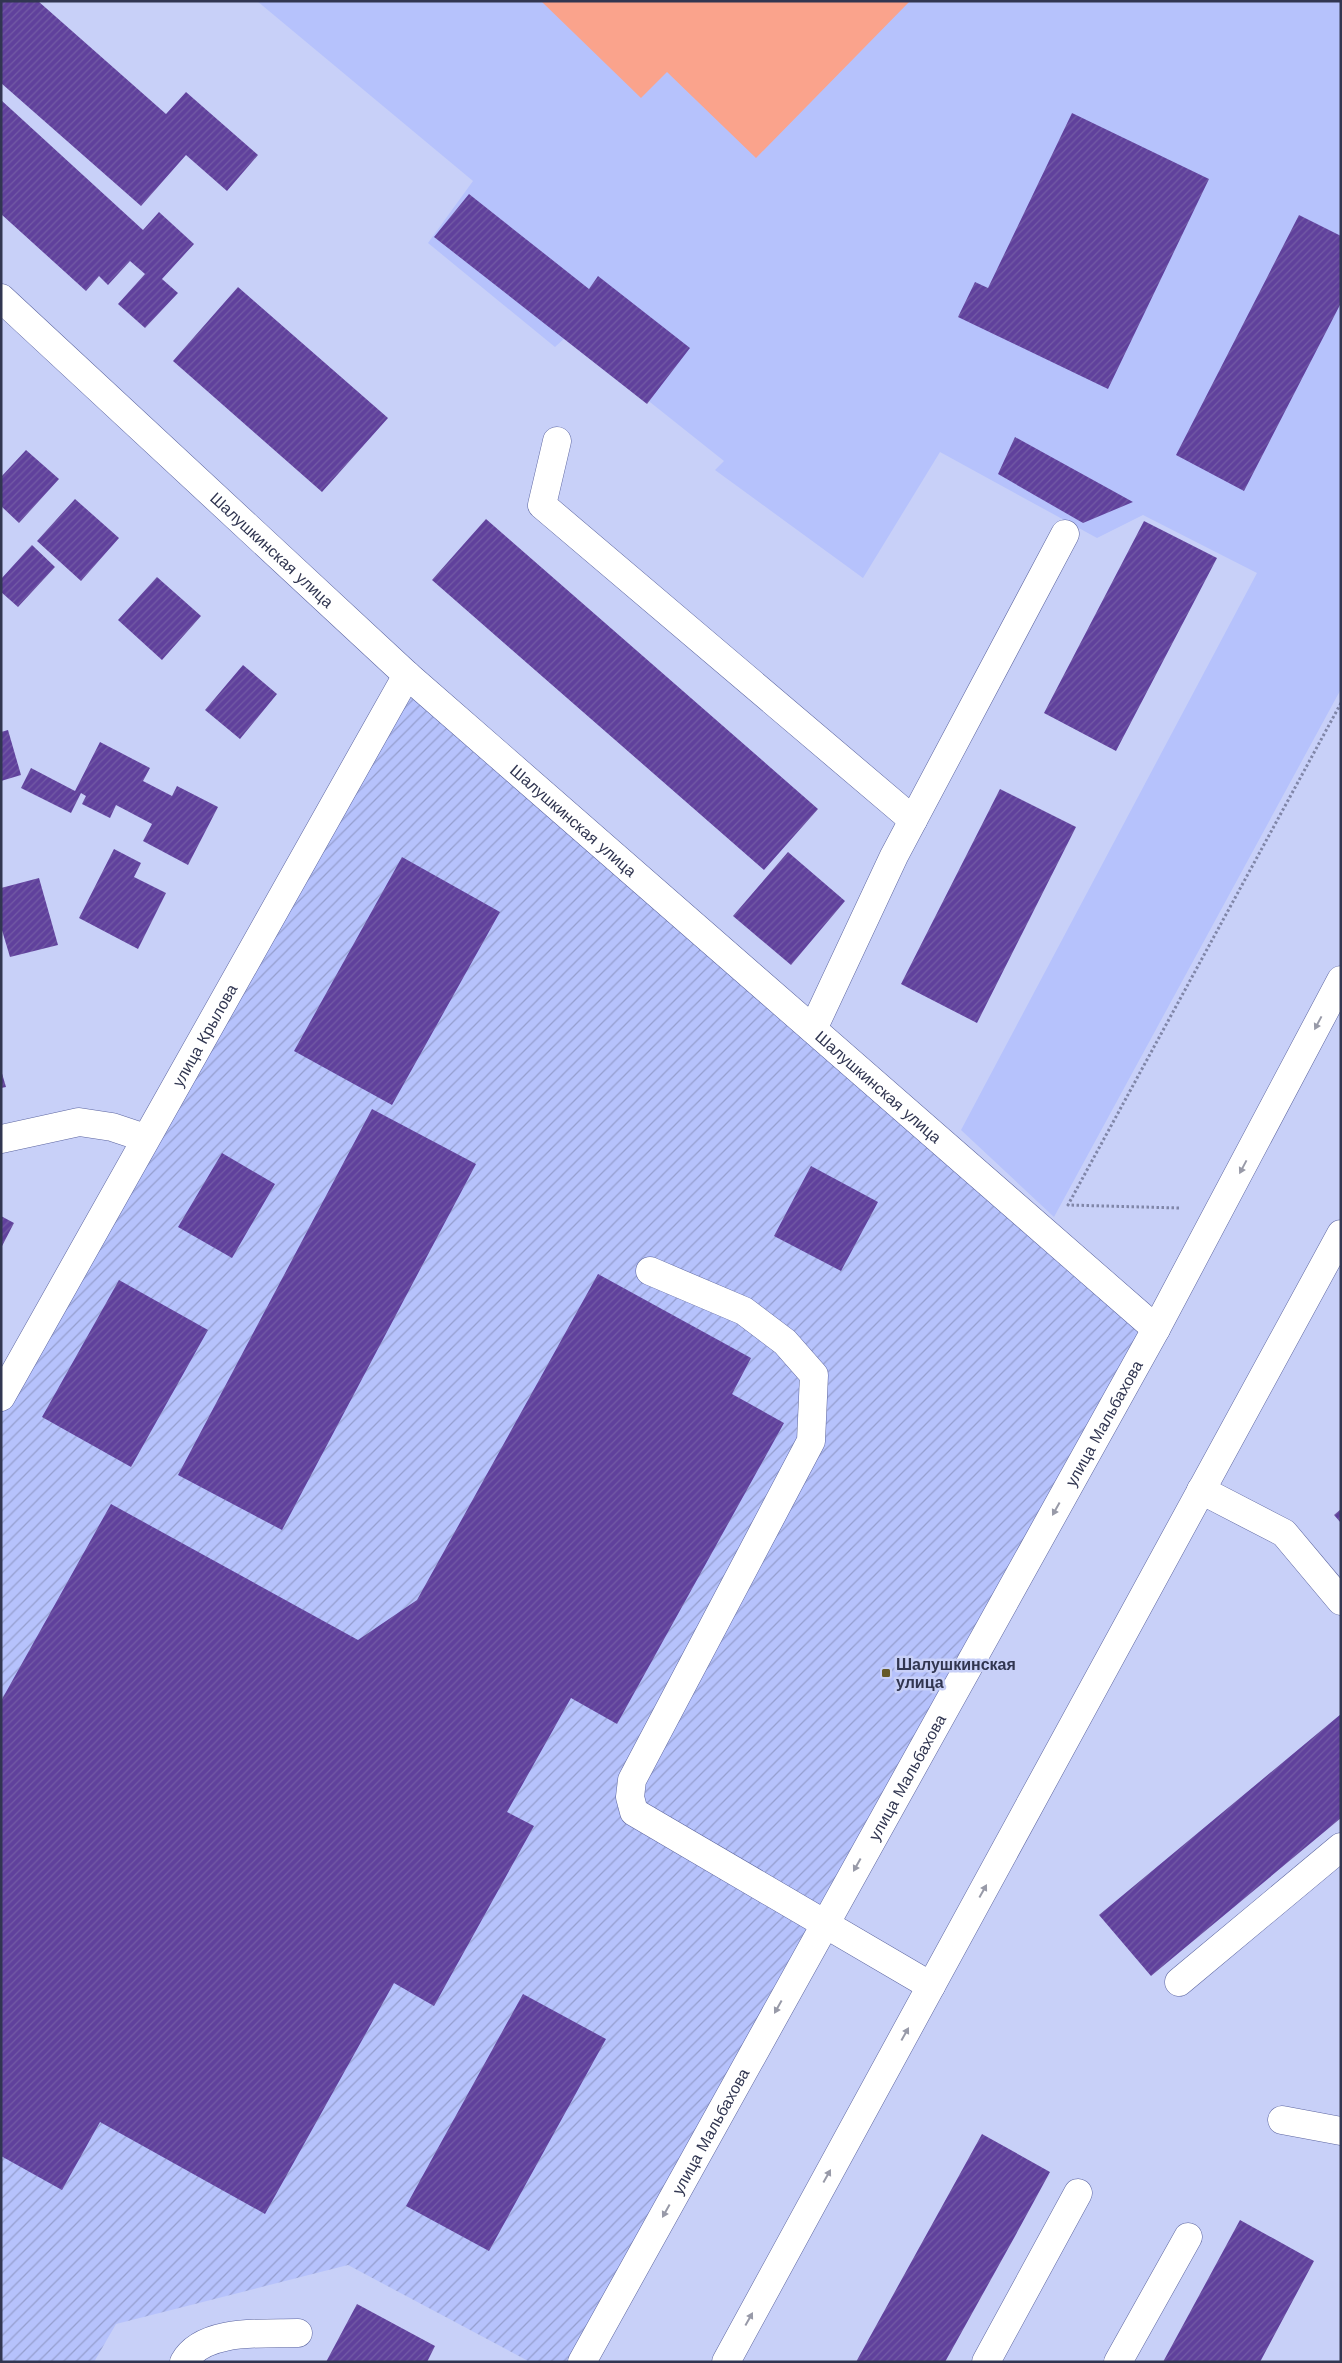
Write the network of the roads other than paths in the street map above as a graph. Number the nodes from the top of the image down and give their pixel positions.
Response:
1 (1, 298) edge
2 (557, 441) dead end
3 (1065, 534) dead end
4 (407, 675) junction
5 (913, 820) junction
6 (1341, 980) edge
7 (813, 1029) junction
8 (145, 1138) junction
9 (1, 1139) edge
10 (1341, 1234) edge
11 (650, 1271) dead end
12 (1156, 1329) junction
13 (1, 1397) edge
14 (1201, 1490) junction
15 (1341, 1601) edge
16 (1341, 1847) edge
17 (824, 1925) junction
18 (1179, 1982) dead end
19 (931, 1986) junction
20 (1282, 2120) dead end
21 (1341, 2131) edge
22 (1078, 2193) dead end
23 (1188, 2237) dead end
24 (298, 2333) dead end
25 (184, 2362) edge
26 (582, 2362) edge
27 (726, 2362) edge
28 (986, 2362) edge
29 (1118, 2362) edge

1 - 4 main road, Шалушкинская улица
2 - 5 main road
3 - 5 main road
4 - 7 main road, Шалушкинская улица
4 - 8 main road, улица Крылова
5 - 7 main road
6 -> 12 main road, улица Мальбахова
7 - 12 main road, Шалушкинская улица
8 - 9 main road
8 - 13 main road, улица Крылова
10 - 14 main road
11 - 17 main road
12 -> 17 main road, улица Мальбахова
14 - 15 main road
19 -> 14 main road
16 - 18 main road
17 - 19 main road
17 -> 26 main road, улица Мальбахова
27 -> 19 main road
20 - 21 main road
22 - 28 main road
23 - 29 main road
24 - 25 main road

